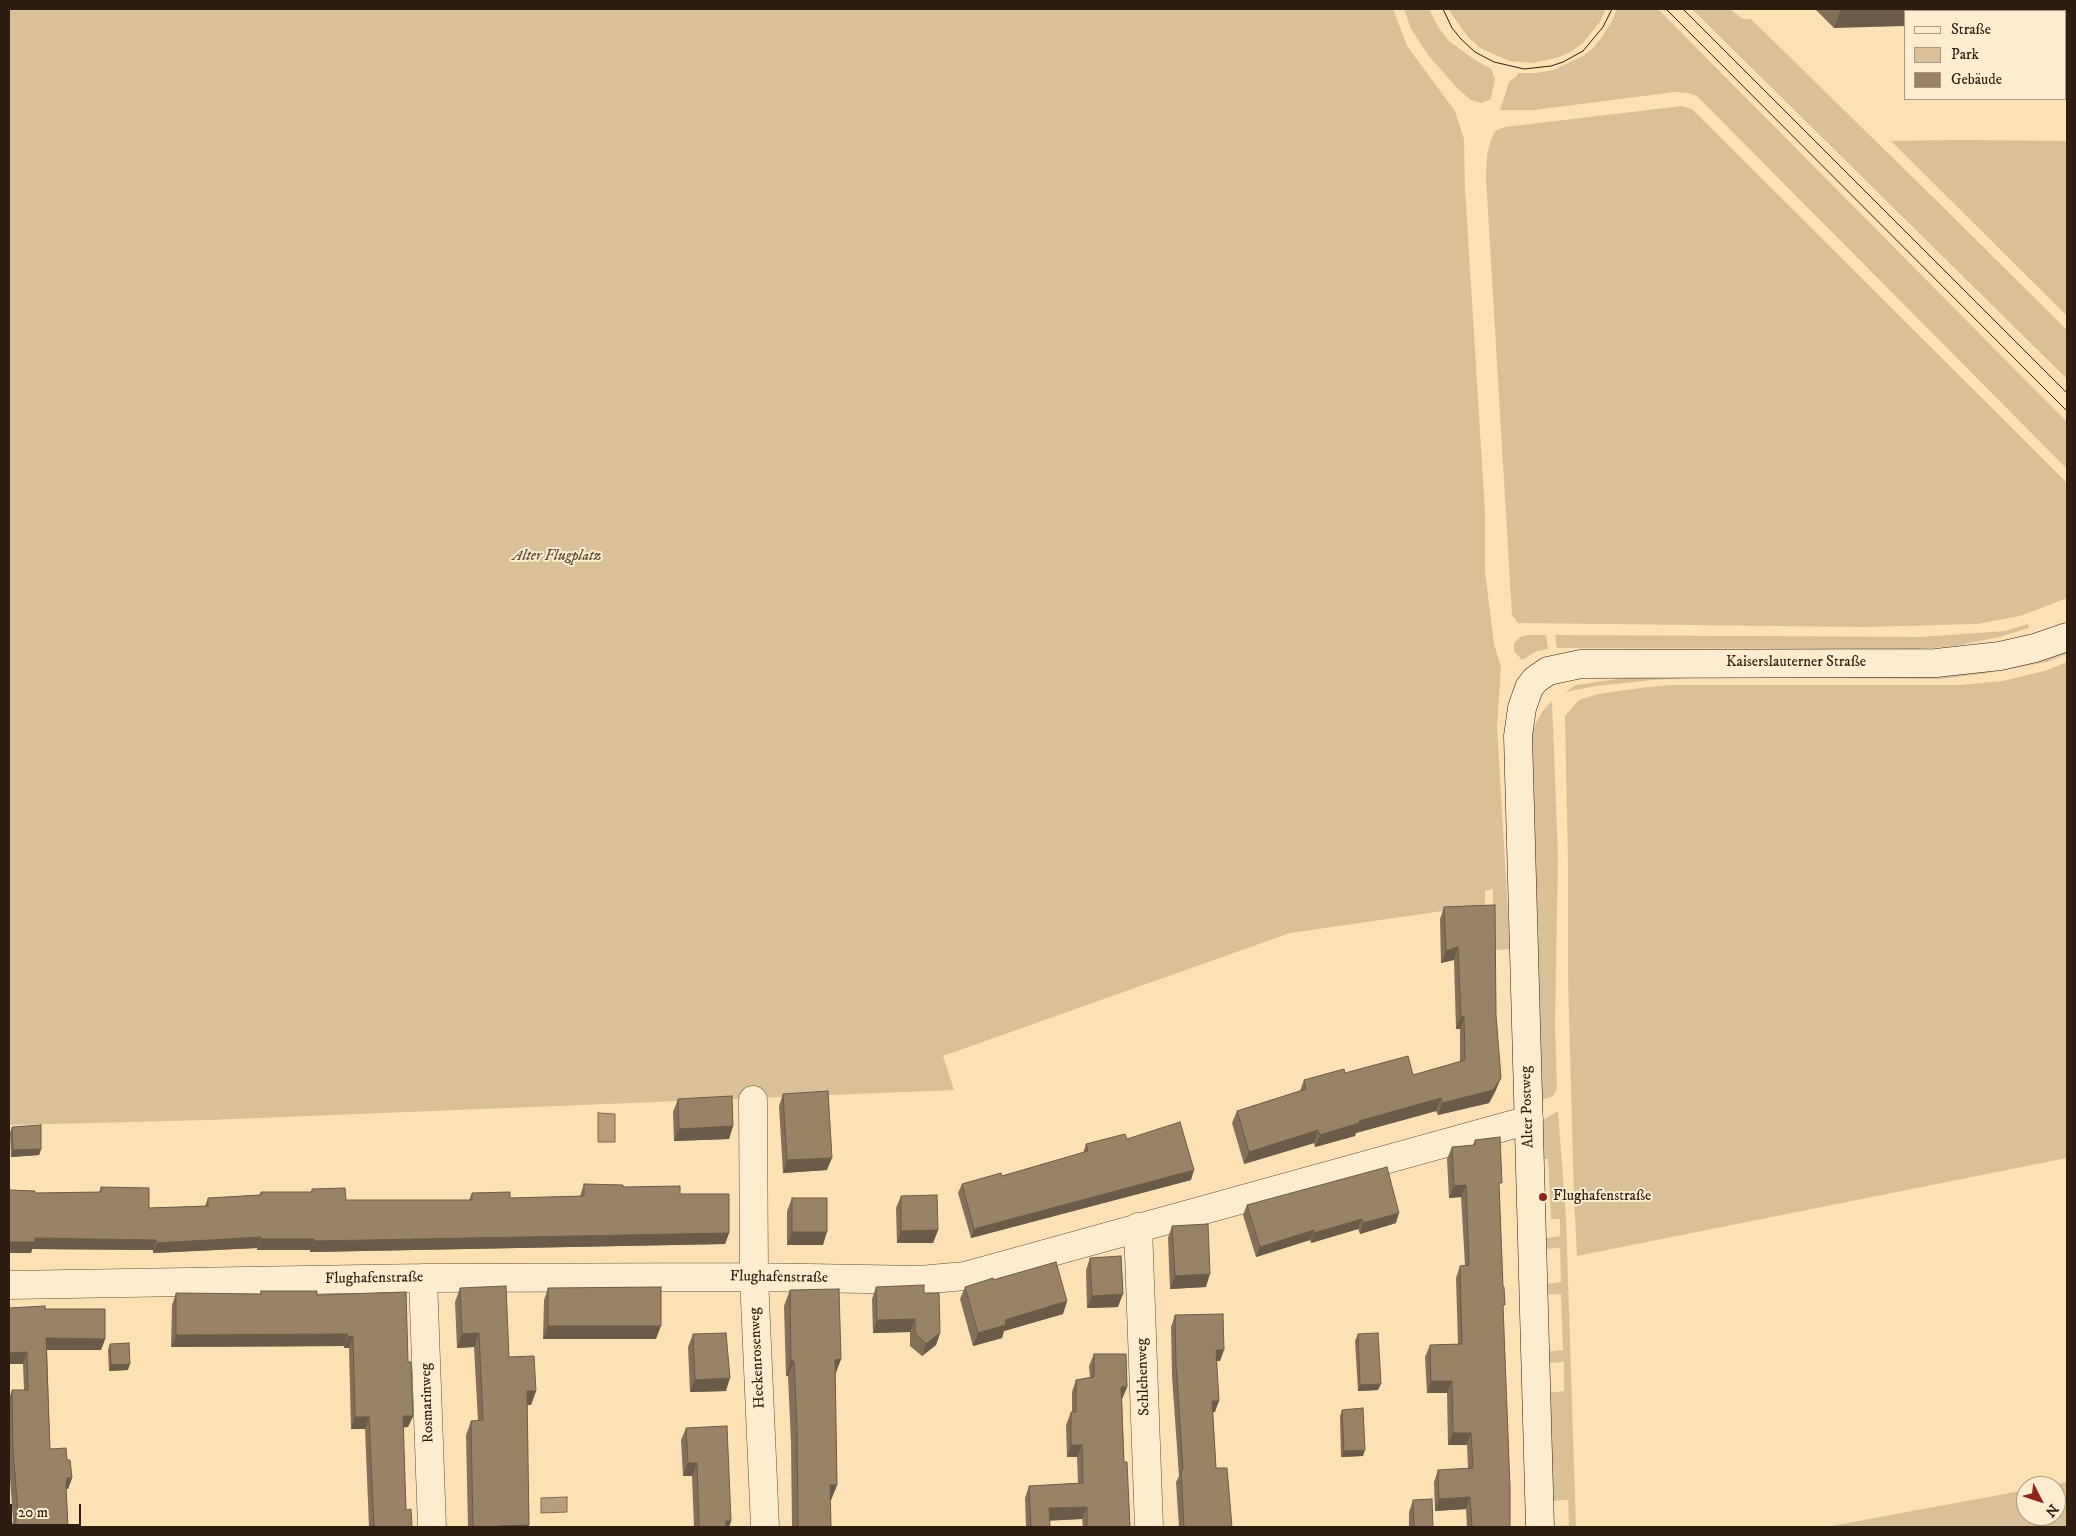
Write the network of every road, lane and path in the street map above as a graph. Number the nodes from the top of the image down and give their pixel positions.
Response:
1 (2067, 637) edge
2 (1529, 688) joint
3 (753, 1100) dead end
4 (1529, 1120) junction
5 (1138, 1227) junction
6 (754, 1277) junction
7 (423, 1278) junction
8 (9, 1285) edge
9 (432, 1527) edge
10 (765, 1527) edge
11 (1149, 1527) edge
12 (1540, 1527) edge

1 - 2 street, Kaiserslauterner Straße
2 - 4 street, Alter Postweg
3 - 6 street, Heckenrosenweg
4 - 5 street, Flughafenstraße
4 - 12 street, Alter Postweg
5 - 6 street, Flughafenstraße
5 - 11 street, Schlehenweg
6 - 7 street, Flughafenstraße
6 - 10 street, Heckenrosenweg
7 - 8 street, Flughafenstraße
7 - 9 street, Rosmarinweg

